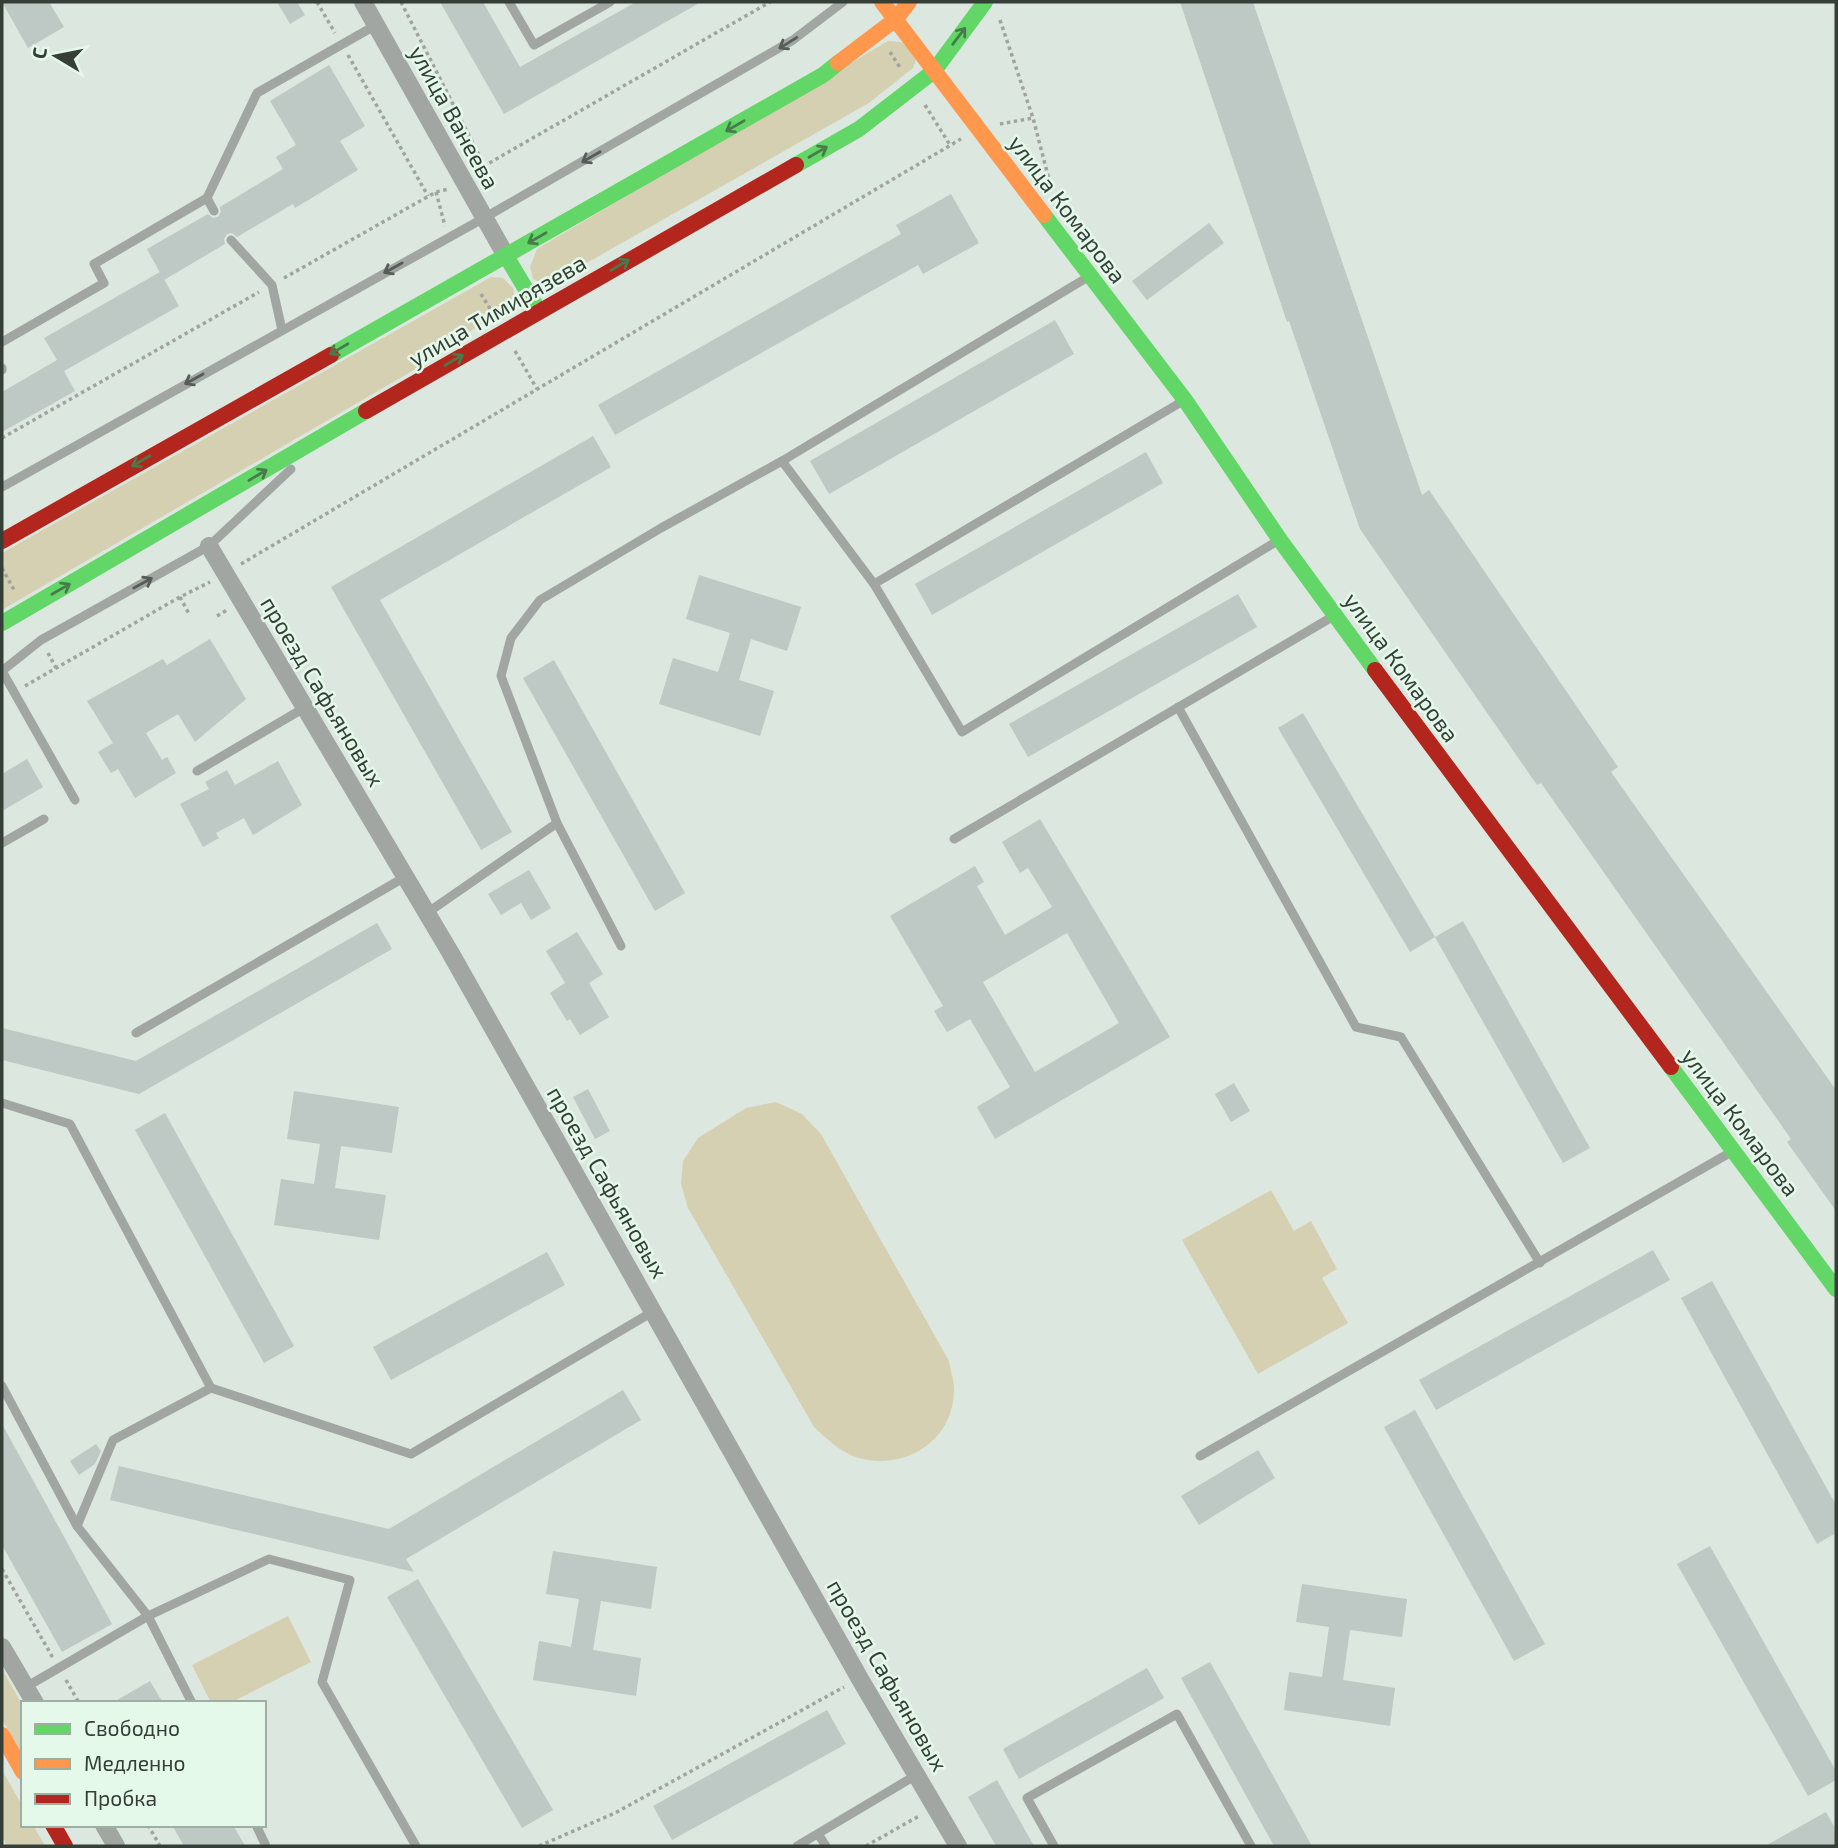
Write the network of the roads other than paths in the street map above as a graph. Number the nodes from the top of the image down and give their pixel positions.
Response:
1 (363, 2) edge
2 (509, 2) edge
3 (610, 2) edge
4 (843, 2) edge
5 (882, 2) edge
6 (909, 2) edge
7 (985, 2) edge
8 (896, 19) junction
9 (376, 25) junction
10 (934, 71) junction
11 (207, 198) junction
12 (214, 211) dead end
13 (484, 218) junction
14 (231, 240) dead end
15 (506, 256) junction
16 (1090, 276) junction
17 (539, 311) junction
18 (282, 330) junction
19 (2, 342) edge
20 (1185, 400) junction
21 (331, 432) junction
22 (782, 461) junction
23 (2, 487) edge
24 (1280, 540) junction
25 (2, 541) edge
26 (209, 546) junction
27 (874, 584) junction
28 (1335, 615) junction
29 (2, 623) edge
30 (2, 671) edge
31 (304, 708) junction
32 (1178, 708) junction
33 (197, 771) dead end
34 (75, 800) dead end
35 (44, 819) dead end
36 (557, 823) junction
37 (954, 839) dead end
38 (2, 843) edge
39 (405, 877) junction
40 (426, 913) junction
41 (621, 946) dead end
42 (136, 1033) dead end
43 (2, 1103) edge
44 (1734, 1151) junction
45 (1540, 1263) junction
46 (1836, 1289) edge
47 (654, 1311) junction
48 (2, 1386) edge
49 (211, 1388) junction
50 (1200, 1457) dead end
51 (77, 1526) junction
52 (148, 1616) junction
53 (2, 1647) edge
54 (26, 1687) junction
55 (34, 1701) edge
56 (191, 1701) edge
57 (2, 1735) edge
58 (21, 1768) edge
59 (918, 1774) junction
60 (54, 1827) edge
61 (105, 1827) edge
62 (257, 1827) edge
63 (818, 1834) junction
64 (65, 1846) edge
65 (116, 1846) edge
66 (266, 1846) edge
67 (416, 1846) edge
68 (797, 1846) edge
69 (825, 1846) edge
70 (958, 1846) edge
71 (1054, 1846) edge
72 (1251, 1846) edge

1 - 9 street, улица Ванеева
2 - 3 lane
4 -> 13 lane
5 - 8 main road, улица Комарова
6 - 8 main road, улица Тимирязева
10 -> 7 main road, улица Тимирязева
8 - 10 main road, улица Комарова
8 -> 15 main road, улица Тимирязева
9 - 11 lane
9 - 13 street, улица Ванеева
10 - 16 main road, улица Комарова
17 -> 10 main road, улица Тимирязева
11 - 12 lane
11 - 19 lane
13 - 15 street, улица Ванеева
13 -> 18 lane
14 - 18 lane
15 - 17 main road
15 -> 25 main road, улица Тимирязева
16 - 20 main road, улица Комарова
16 - 22 lane
21 -> 17 main road, улица Тимирязева
18 -> 23 lane
20 - 24 main road, улица Комарова
20 - 27 lane
21 - 26 lane
29 -> 21 main road, улица Тимирязева
22 - 27 lane
22 - 36 lane
24 - 27 lane
24 - 28 main road, улица Комарова
30 -> 26 lane
26 - 31 street, проезд Сафьяновых
28 - 32 lane
28 - 44 main road, улица Комарова
30 - 34 lane
31 - 33 lane
31 - 39 street, проезд Сафьяновых
32 - 37 lane
32 - 45 lane
35 - 38 lane
36 - 40 lane
36 - 41 lane
39 - 40 street, проезд Сафьяновых
39 - 42 lane
40 - 47 street, проезд Сафьяновых
43 - 49 lane
44 - 45 lane
44 - 46 main road, улица Комарова
45 - 50 lane
47 - 49 lane
47 - 59 street, проезд Сафьяновых
48 - 51 lane
49 - 51 lane
51 - 52 lane
52 - 54 lane
52 - 56 lane
52 - 67 lane
53 - 54 street
54 - 55 street
57 - 58 main road
59 - 63 lane
59 - 70 street, проезд Сафьяновых
60 - 64 main road
61 - 65 street
62 - 66 lane
63 - 68 lane
63 - 69 lane
71 - 72 lane

